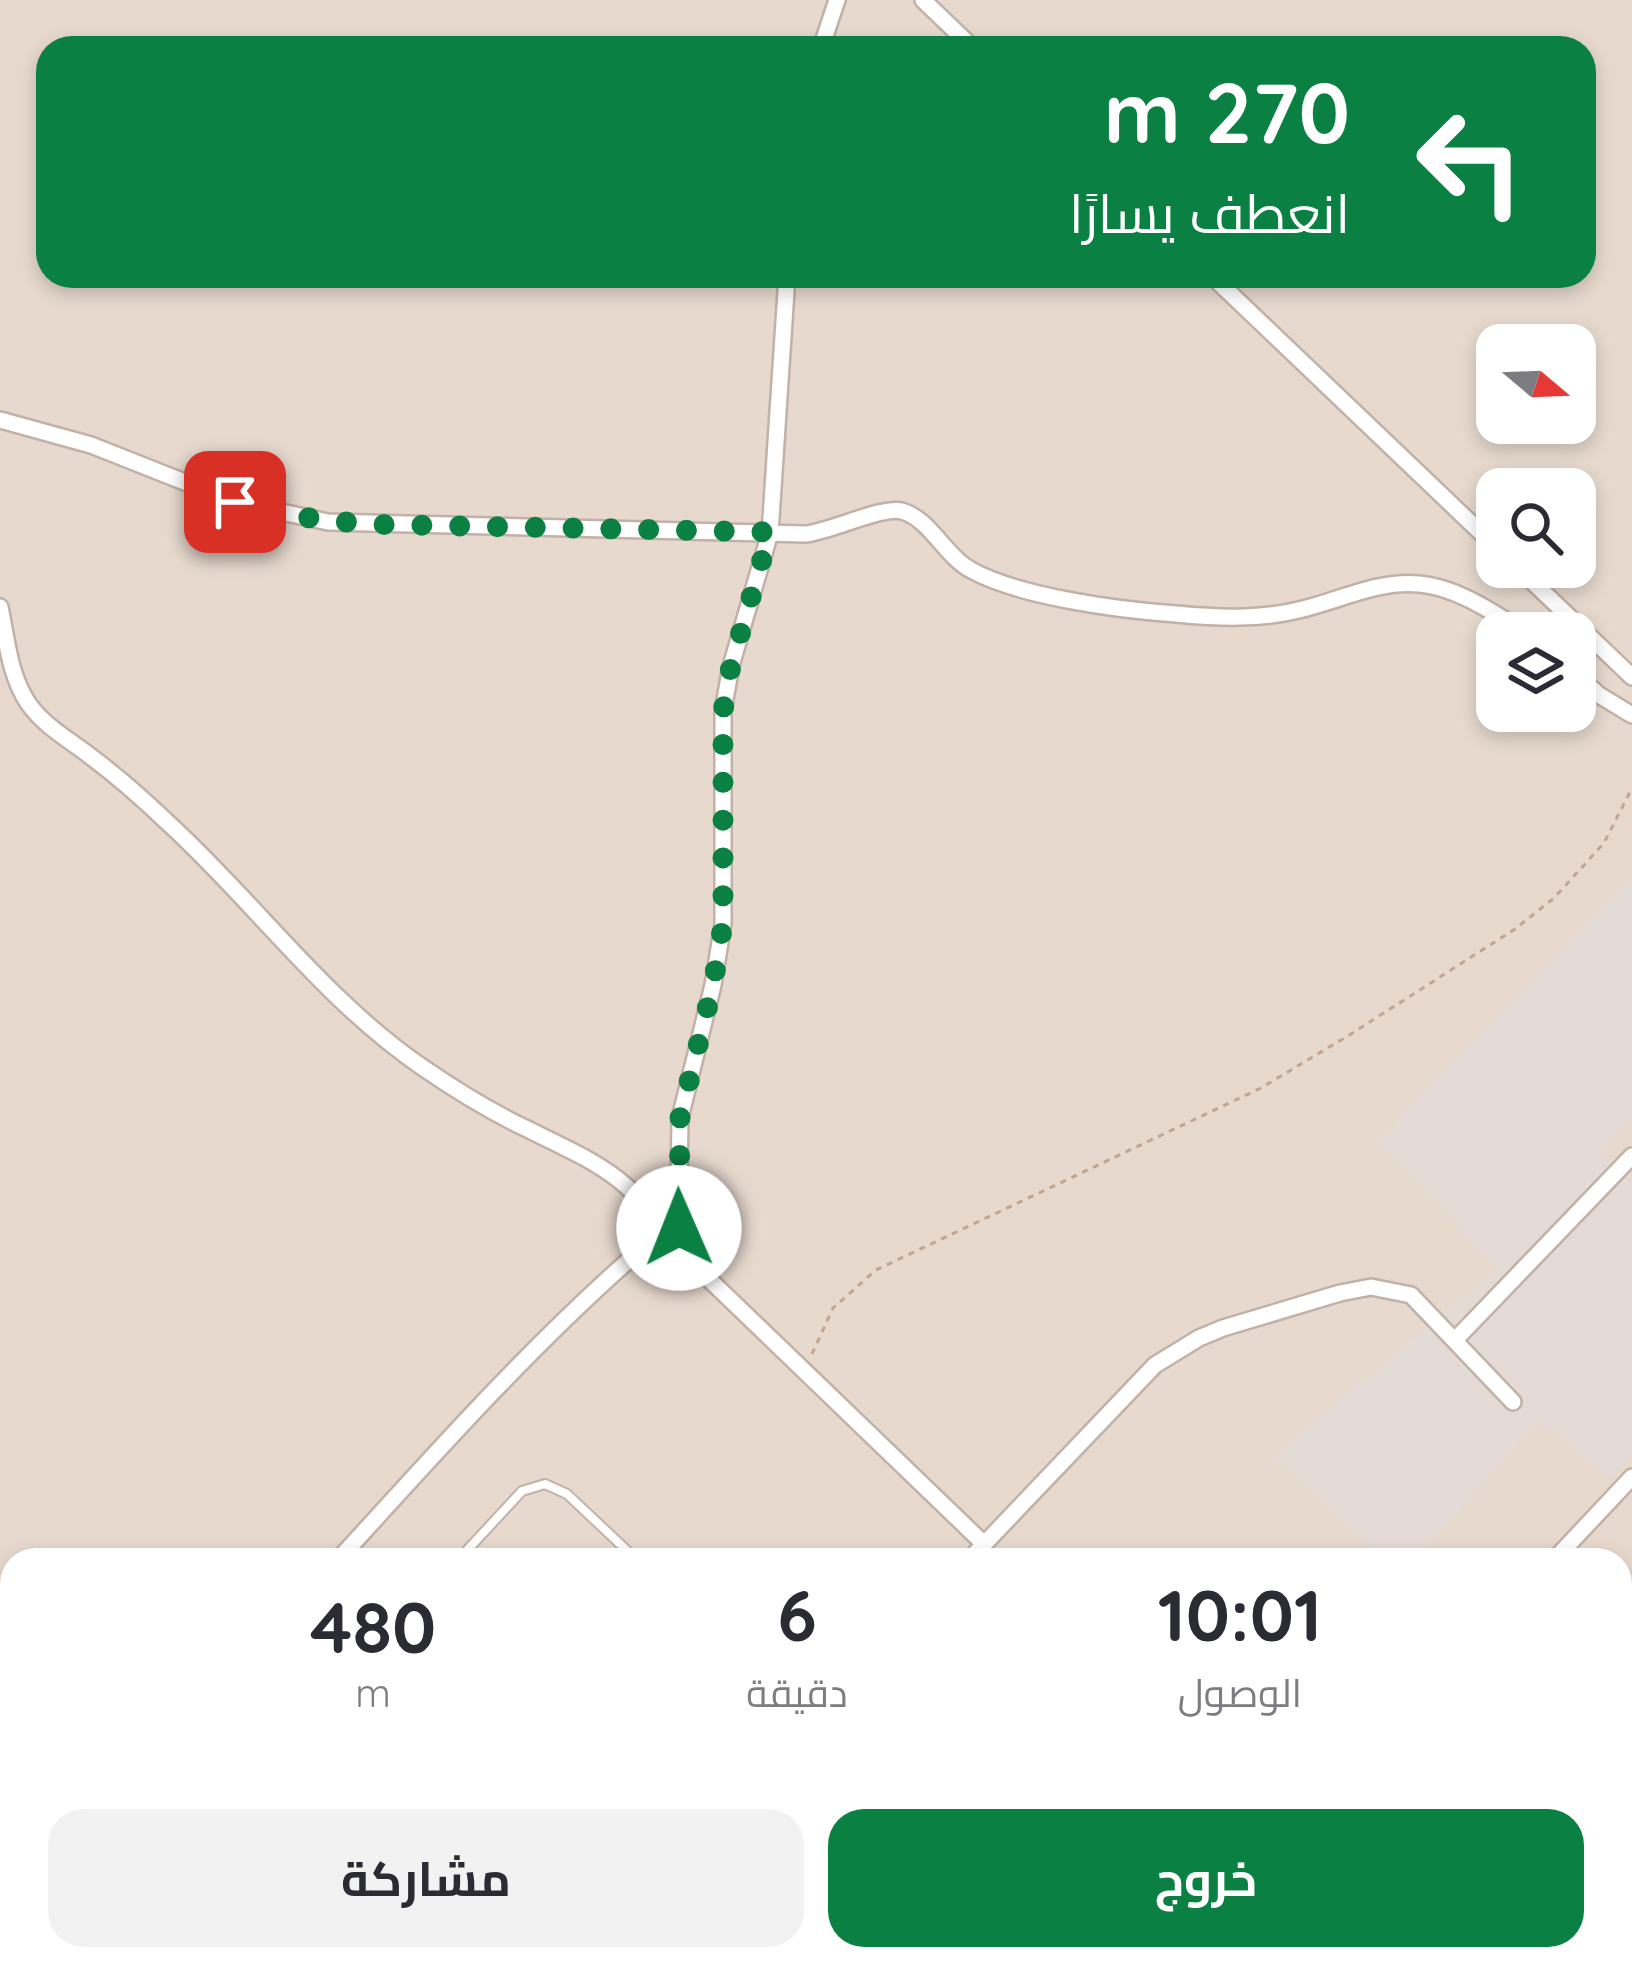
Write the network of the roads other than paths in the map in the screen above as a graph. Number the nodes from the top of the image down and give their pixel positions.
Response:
1 (837, 0) edge
2 (925, 1) edge
3 (825, 36) edge
4 (961, 36) edge
5 (786, 288) edge
6 (1225, 288) edge
7 (0, 420) edge
8 (1476, 528) edge
9 (770, 532) junction
10 (1539, 588) edge
11 (0, 607) edge
12 (1488, 612) edge
13 (1632, 677) edge
14 (1596, 692) edge
15 (1632, 716) edge
16 (1632, 1156) edge
17 (676, 1252) junction
18 (1455, 1340) junction
19 (1514, 1402) dead end
20 (1632, 1477) edge
21 (985, 1544) junction
22 (349, 1548) edge
23 (469, 1548) edge
24 (625, 1548) edge
25 (981, 1548) edge
26 (1565, 1548) edge

1 - 3 street
2 - 4 street
5 - 9 street
6 - 8 street
7 - 9 street
9 - 12 street
9 - 17 street
10 - 13 street
11 - 17 street
14 - 15 street
16 - 18 street
17 - 21 street
17 - 22 street
18 - 19 street
18 - 21 street
20 - 26 street
21 - 25 street
23 - 24 lane

